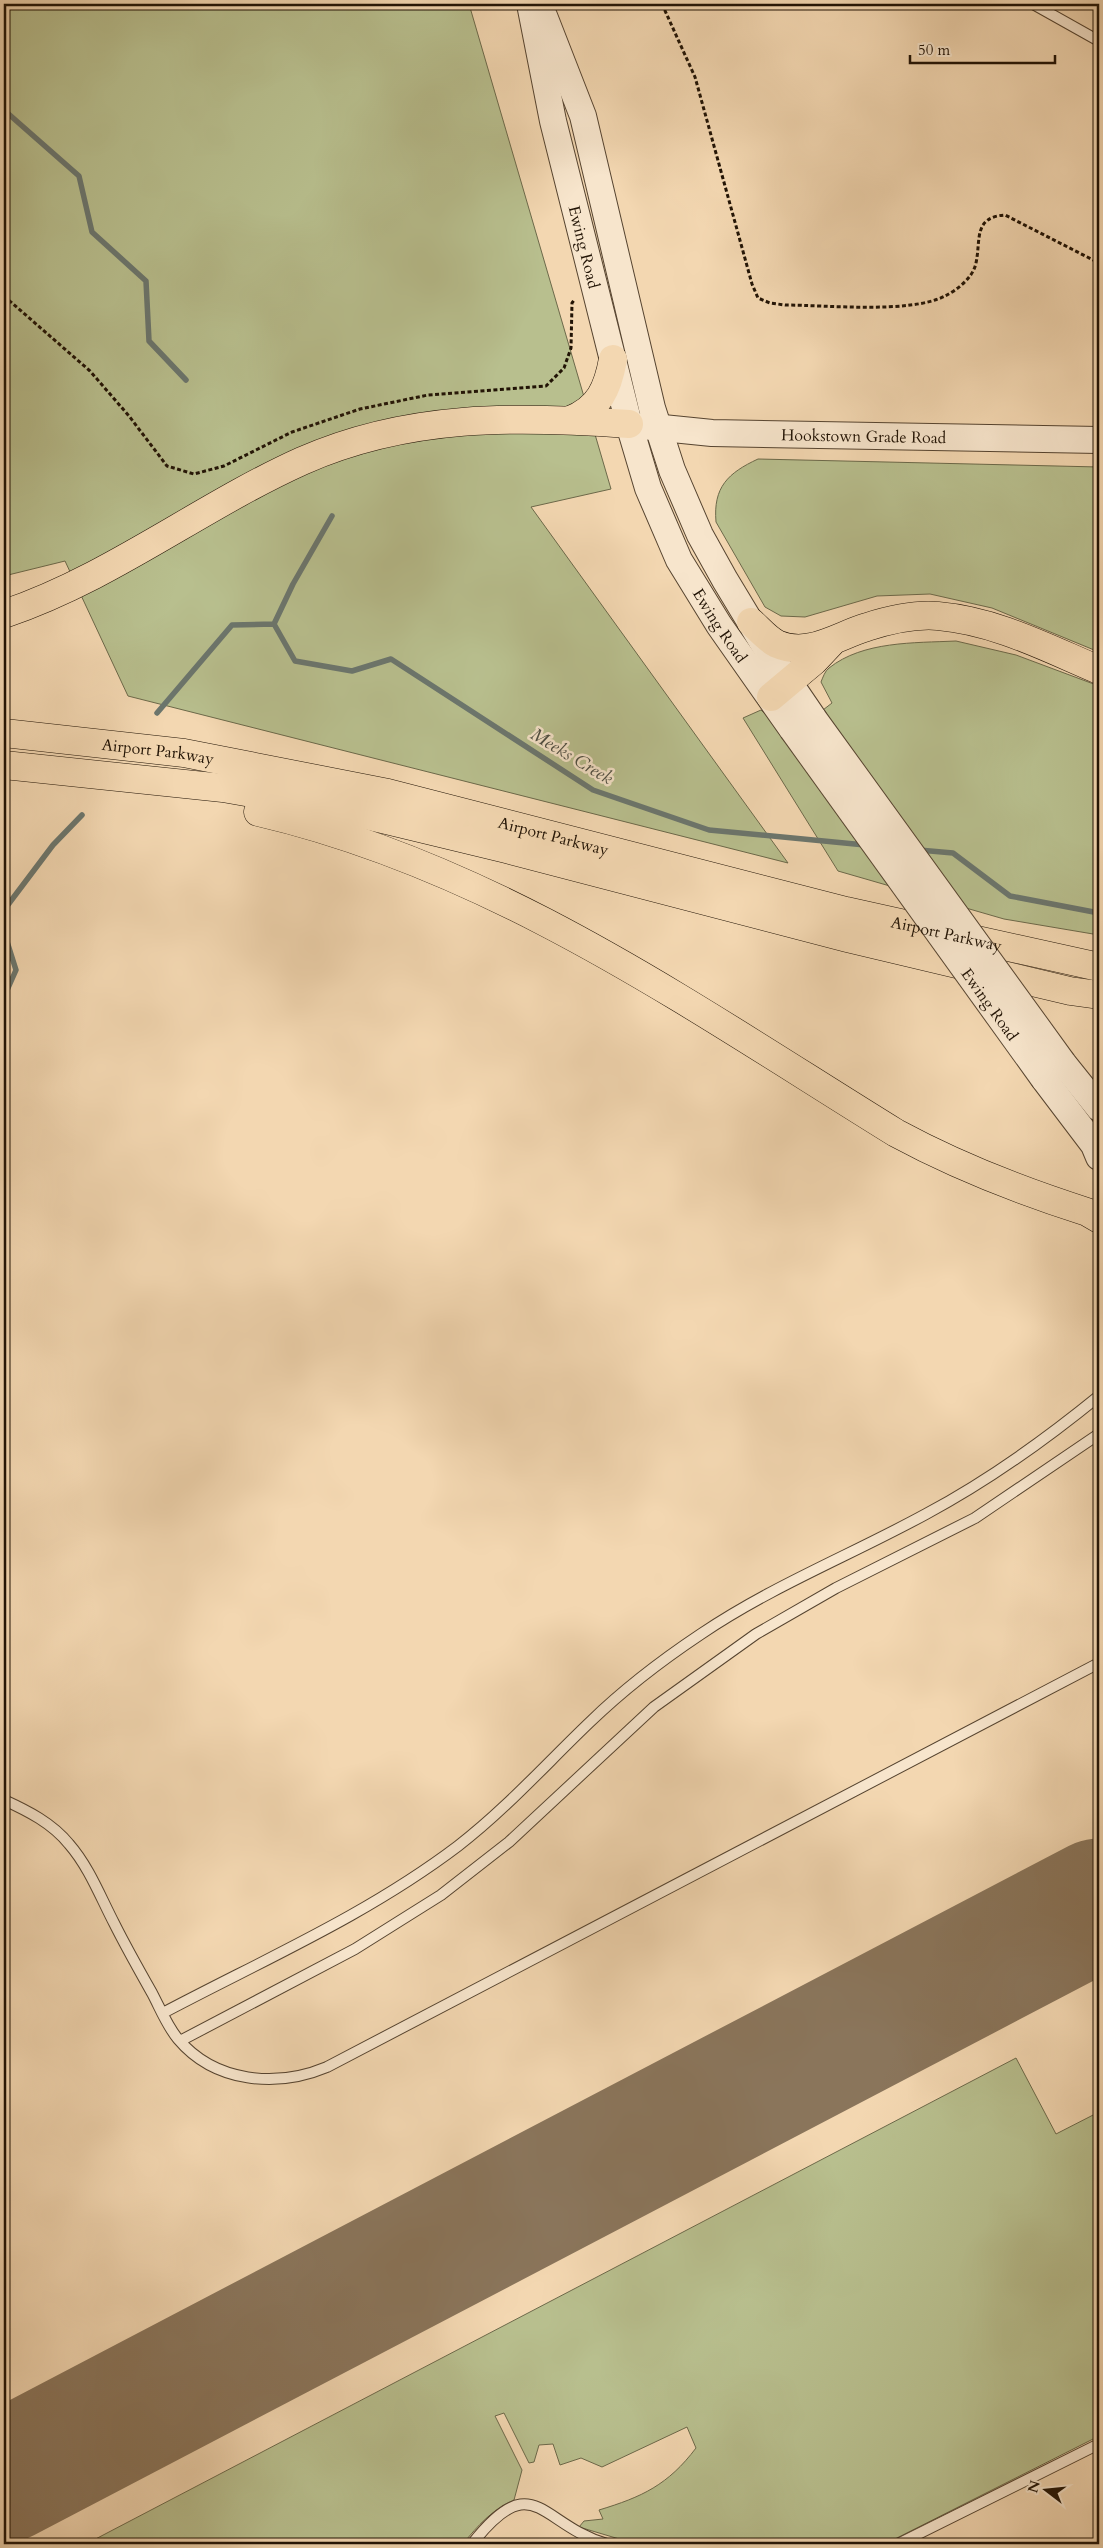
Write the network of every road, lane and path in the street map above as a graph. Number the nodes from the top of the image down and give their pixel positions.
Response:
1 (530, 4) edge
2 (540, 4) edge
3 (662, 4) edge
4 (1033, 4) edge
5 (1099, 41) edge
6 (1099, 263) edge
7 (591, 273) junction
8 (4, 296) edge
9 (613, 359) junction
10 (570, 420) junction
11 (628, 424) junction
12 (658, 429) junction
13 (1099, 440) edge
14 (4, 614) edge
15 (751, 622) junction
16 (831, 643) junction
17 (1099, 670) edge
18 (779, 690) junction
19 (4, 733) edge
20 (4, 764) edge
21 (96, 774) junction
22 (1099, 967) edge
23 (1099, 995) edge
24 (1054, 1071) junction
25 (1099, 1108) edge
26 (1099, 1157) edge
27 (1099, 1220) edge
28 (1099, 1396) edge
29 (1099, 1434) edge
30 (1099, 1663) edge
31 (4, 1800) edge
32 (163, 2013) junction
33 (180, 2041) junction
34 (1099, 2444) edge
35 (472, 2544) edge
36 (607, 2544) edge
37 (898, 2544) edge

1 - 7 street, Ewing Road
2 - 12 street, Ewing Road
3 - 6 path
4 - 5 lane
7 - 8 path
7 - 9 street, Ewing Road
9 - 10 highway
9 - 11 street, Ewing Road
10 - 11 highway
10 - 14 highway
11 - 12 street, Hookstown Grade Road
11 - 18 street, Ewing Road
12 - 13 street, Hookstown Grade Road
12 - 15 street, Ewing Road
15 - 16 highway
15 - 18 street, Ewing Road
16 - 17 highway
16 - 18 highway
18 - 24 street, Ewing Road, bridge
19 - 22 highway, Airport Parkway
20 - 21 highway, Airport Parkway
21 - 23 highway, Airport Parkway
21 - 27 highway
24 - 25 street, Ewing Road
24 - 26 street, Ewing Road
28 - 32 lane
29 - 33 lane
30 - 33 lane
31 - 32 lane
32 - 33 lane
34 - 37 lane
35 - 36 lane

